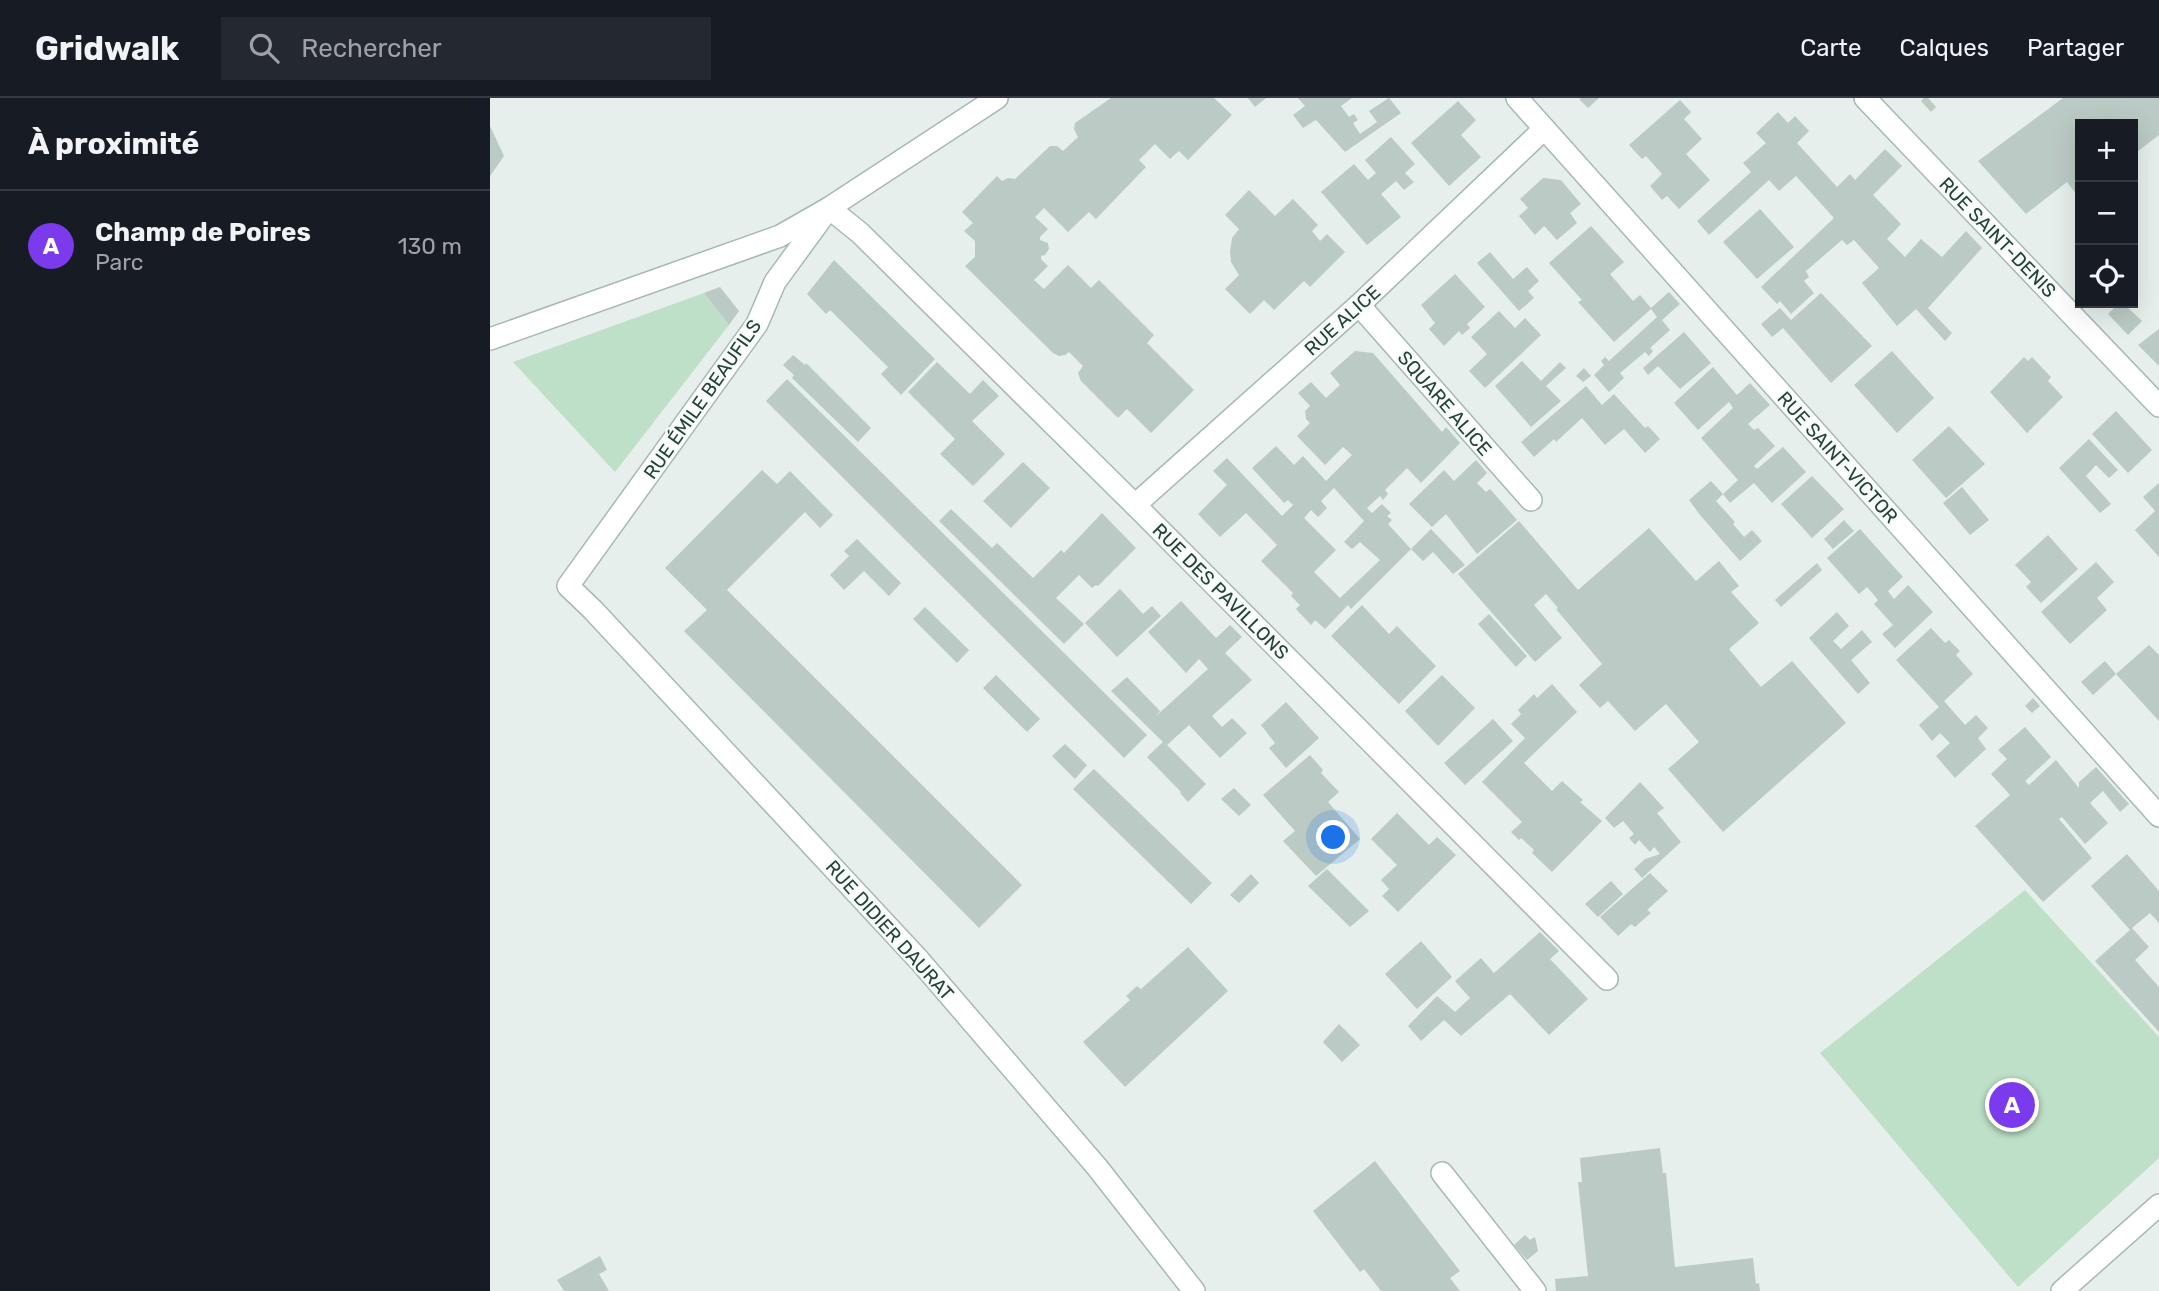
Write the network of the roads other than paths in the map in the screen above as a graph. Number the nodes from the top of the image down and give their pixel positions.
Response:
1 (997, 98) edge
2 (1517, 98) edge
3 (1865, 98) edge
4 (1544, 129) junction
5 (829, 208) junction
6 (1359, 306) junction
7 (490, 339) edge
8 (2159, 406) edge
9 (1531, 500) dead end
10 (1135, 505) junction
11 (568, 586) joint
12 (2159, 816) edge
13 (1607, 979) dead end
14 (1442, 1173) dead end
15 (2159, 1205) edge
16 (1194, 1291) edge
17 (1535, 1291) edge
18 (2062, 1291) edge

1 - 5 street, RUE ÉMILE BEAUFILS
2 - 4 street, RUE SAINT-VICTOR
3 - 8 street, RUE SAINT-DENIS
4 - 6 street, RUE ALICE
4 - 12 street, RUE SAINT-VICTOR
5 - 7 street, RUE ÉMILE BEAUFILS
5 - 10 street, RUE DES PAVILLONS
5 - 11 street, RUE ÉMILE BEAUFILS
6 - 9 street, SQUARE ALICE
6 - 10 street, RUE ALICE
10 - 13 street, RUE DES PAVILLONS
11 - 16 street, RUE DIDIER DAURAT
14 - 17 street
15 - 18 street

